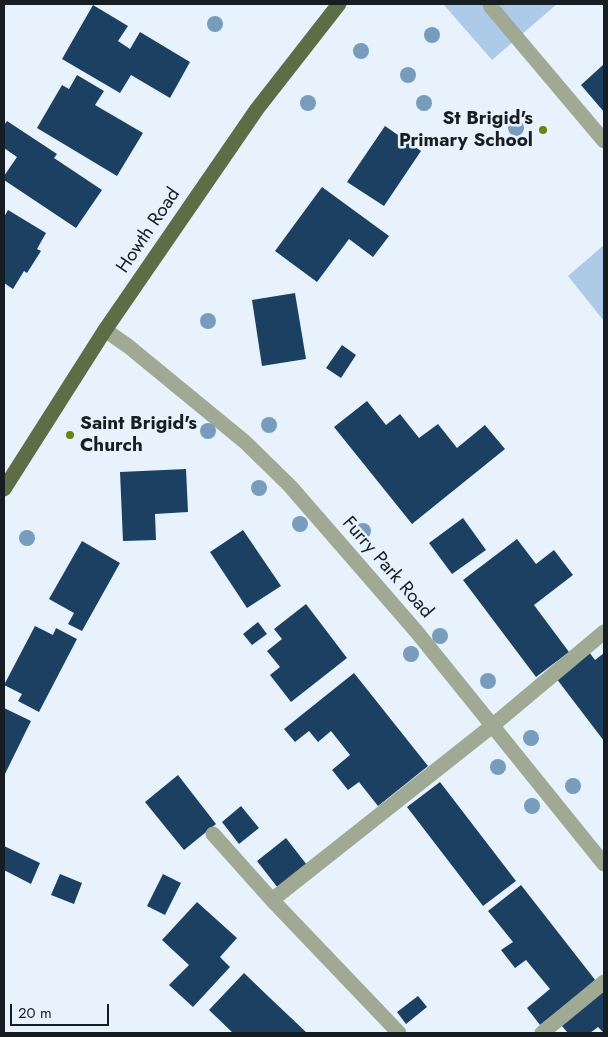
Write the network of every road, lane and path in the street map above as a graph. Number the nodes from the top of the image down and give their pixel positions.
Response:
1 (339, 4) edge
2 (490, 4) edge
3 (604, 142) edge
4 (105, 330) junction
5 (4, 489) edge
6 (604, 632) edge
7 (492, 726) junction
8 (213, 834) dead end
9 (604, 864) edge
10 (272, 900) junction
11 (604, 982) edge
12 (399, 1033) edge
13 (542, 1033) edge

1 - 4 main road, Howth Road
2 - 3 street
4 - 5 main road, Howth Road
4 - 7 street, Furry Park Road
6 - 7 street
7 - 9 street, Furry Park Road
7 - 10 street
8 - 10 street
10 - 12 street
11 - 13 street

